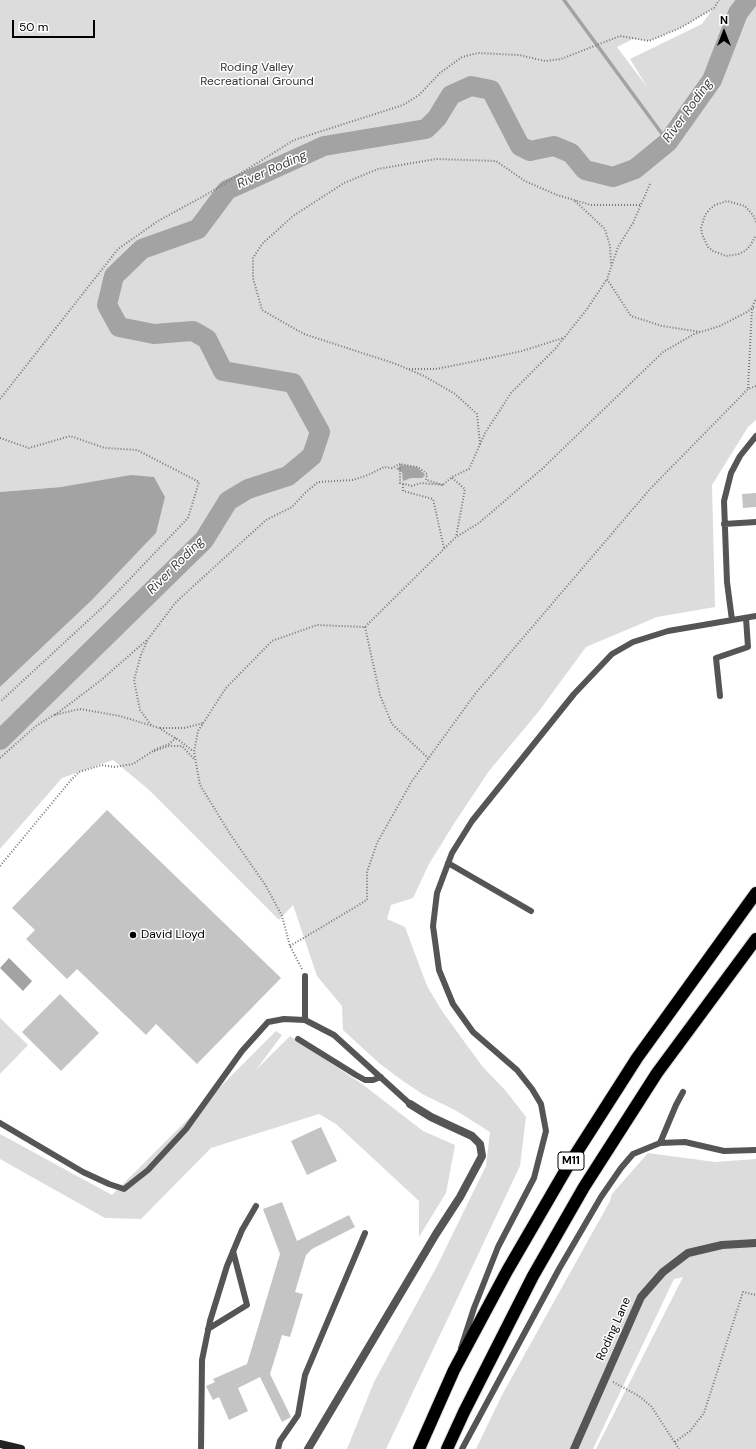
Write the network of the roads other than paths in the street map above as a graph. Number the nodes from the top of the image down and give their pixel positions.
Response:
1 (756, 436) edge
2 (756, 522) edge
3 (724, 524) junction
4 (756, 616) edge
5 (746, 618) junction
6 (732, 620) junction
7 (720, 696) dead end
8 (448, 863) junction
9 (756, 893) edge
10 (531, 911) dead end
11 (756, 939) edge
12 (305, 976) road end
13 (305, 1020) junction
14 (298, 1039) dead end
15 (381, 1077) junction
16 (683, 1092) dead end
17 (410, 1104) joint
18 (0, 1122) edge
19 (660, 1142) junction
20 (756, 1150) edge
21 (256, 1206) dead end
22 (365, 1233) dead end
23 (756, 1243) edge
24 (234, 1251) junction
25 (208, 1329) junction
26 (454, 1370) junction
27 (0, 1444) edge
28 (21, 1449) edge
29 (201, 1449) edge
30 (278, 1449) edge
31 (308, 1449) edge
32 (419, 1449) edge
33 (447, 1449) edge
34 (462, 1449) edge
35 (574, 1449) edge

1 - 3 lane
2 - 3 lane
3 - 6 lane
4 - 5 lane
5 - 6 lane
5 - 7 lane
6 - 8 lane
8 - 10 lane
8 - 26 lane
9 - 26 highway, M11
11 - 33 highway, M11
12 - 13 lane
13 - 15 lane
13 - 18 lane
14 - 15 lane
15 - 17 lane
16 - 19 lane
17 - 31 street
19 - 20 lane
19 - 34 lane
21 - 24 lane
22 - 30 lane
23 - 35 street, Roding Lane
24 - 25 lane
24 - 25 lane
25 - 29 lane
26 - 32 highway, M11
27 - 28 main road

